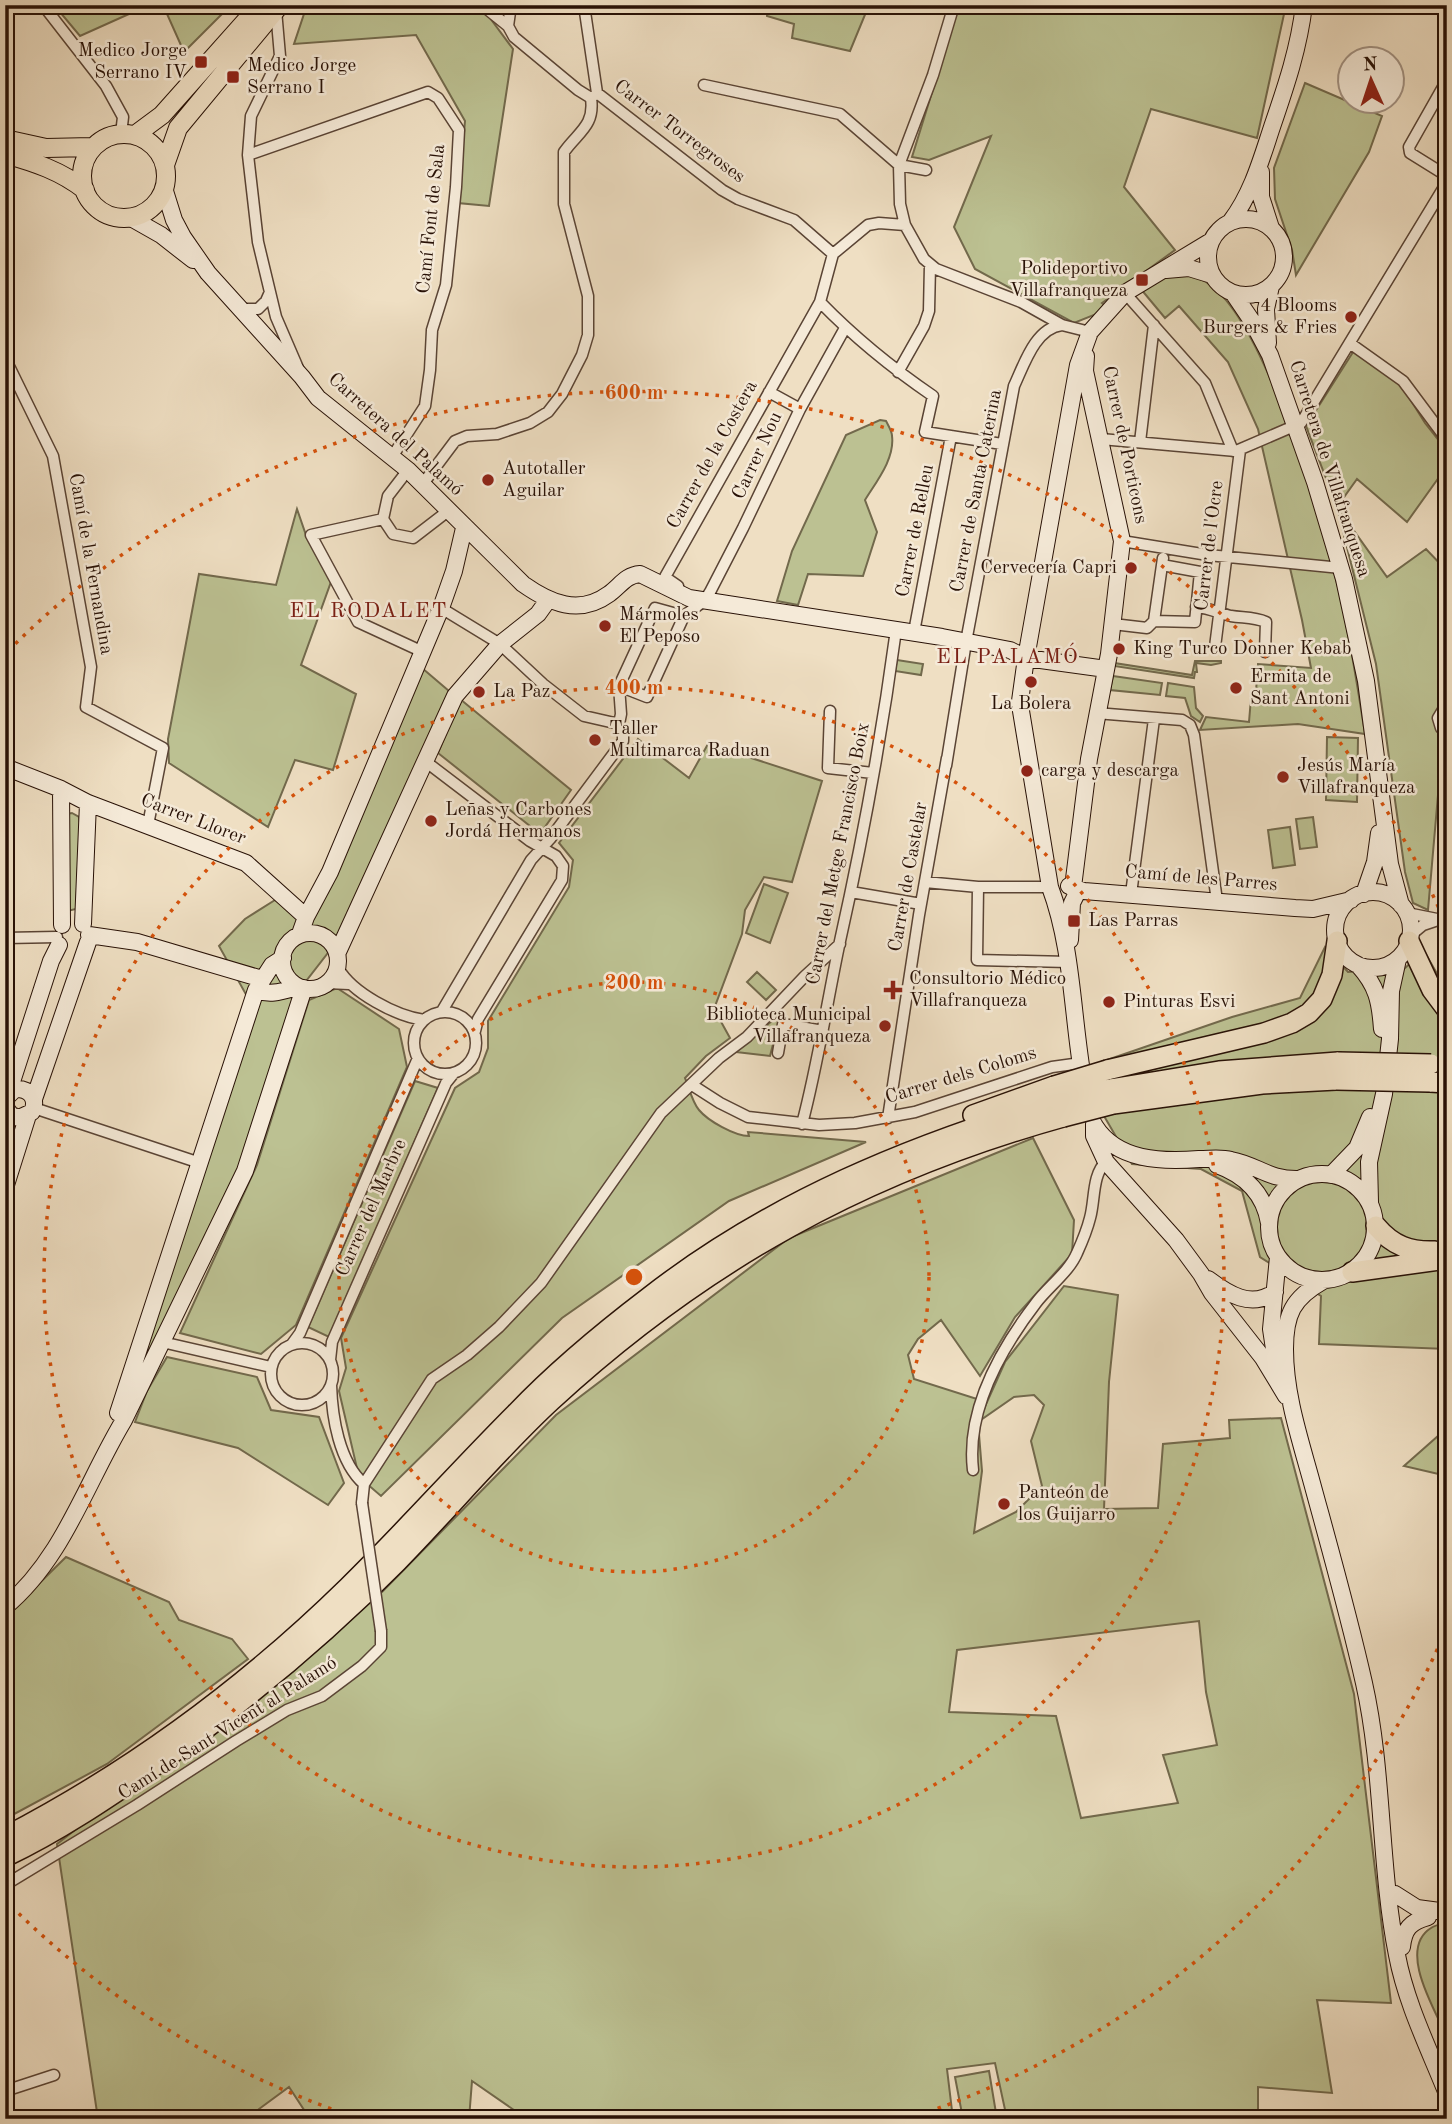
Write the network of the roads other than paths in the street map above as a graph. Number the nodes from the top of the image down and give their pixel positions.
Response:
1 (43, 5) edge
2 (482, 5) edge
3 (511, 5) edge
4 (584, 5) edge
5 (954, 5) edge
6 (1304, 5) edge
7 (272, 7) edge
8 (508, 26) junction
9 (257, 32) junction
10 (280, 48) junction
11 (1447, 79) edge
12 (704, 85) dead end
13 (594, 96) junction
14 (128, 135) junction
15 (5, 139) edge
16 (92, 147) junction
17 (5, 154) edge
18 (248, 155) junction
19 (1261, 164) junction
20 (165, 165) junction
21 (899, 165) junction
22 (926, 170) dead end
23 (1447, 176) edge
24 (1447, 182) edge
25 (164, 188) junction
26 (85, 190) junction
27 (131, 218) junction
28 (1231, 221) junction
29 (905, 225) junction
30 (1271, 228) junction
31 (1210, 241) junction
32 (833, 254) junction
33 (930, 265) junction
34 (1160, 271) junction
35 (208, 273) junction
36 (945, 274) junction
37 (1212, 275) junction
38 (930, 285) junction
39 (1271, 286) junction
40 (270, 292) junction
41 (1125, 293) junction
42 (1233, 293) junction
43 (820, 302) junction
44 (241, 309) junction
45 (1037, 312) junction
46 (1062, 325) junction
47 (1154, 325) junction
48 (845, 328) junction
49 (1044, 332) junction
50 (1088, 338) junction
51 (1351, 344) junction
52 (1269, 355) junction
53 (5, 358) edge
54 (898, 372) junction
55 (302, 377) junction
56 (769, 392) junction
57 (1091, 392) junction
58 (1073, 393) junction
59 (800, 409) junction
60 (1296, 426) junction
61 (951, 436) junction
62 (1101, 439) junction
63 (1447, 440) edge
64 (1140, 442) junction
65 (1002, 444) junction
66 (1237, 450) junction
67 (392, 457) junction
68 (408, 470) junction
69 (422, 485) junction
70 (448, 511) junction
71 (383, 519) junction
72 (464, 528) junction
73 (1122, 541) junction
74 (1164, 548) junction
75 (1227, 557) junction
76 (1162, 565) junction
77 (1341, 568) junction
78 (548, 600) junction
79 (705, 600) junction
80 (1196, 607) junction
81 (441, 608) junction
82 (1219, 611) junction
83 (684, 616) junction
84 (1154, 621) junction
85 (1113, 624) junction
86 (896, 630) junction
87 (914, 632) junction
88 (966, 642) junction
89 (500, 644) junction
90 (1215, 648) dead end
91 (423, 652) junction
92 (1265, 652) dead end
93 (1026, 657) junction
94 (1106, 669) junction
95 (619, 686) junction
96 (960, 686) joint
97 (1447, 703) edge
98 (830, 711) dead end
99 (1096, 713) junction
100 (1154, 719) junction
101 (619, 724) junction
102 (1447, 732) edge
103 (425, 761) junction
104 (5, 766) edge
105 (873, 773) junction
106 (61, 789) junction
107 (88, 803) junction
108 (1382, 803) junction
109 (148, 825) junction
110 (541, 848) junction
111 (925, 883) junction
112 (978, 887) junction
113 (851, 892) junction
114 (1066, 894) junction
115 (1131, 894) junction
116 (1357, 897) junction
117 (1217, 901) junction
118 (921, 904) junction
119 (1313, 909) junction
120 (1404, 909) junction
121 (306, 917) junction
122 (1442, 920) edge
123 (86, 934) junction
124 (300, 934) junction
125 (1336, 935) junction
126 (59, 936) junction
127 (5, 937) edge
128 (1410, 938) junction
129 (839, 944) junction
130 (283, 958) junction
131 (1398, 959) junction
132 (1068, 960) junction
133 (337, 961) junction
134 (1358, 965) junction
135 (327, 983) junction
136 (259, 984) junction
137 (349, 984) junction
138 (301, 987) junction
139 (1447, 1010) edge
140 (442, 1011) junction
141 (402, 1016) junction
142 (424, 1020) junction
143 (475, 1031) junction
144 (823, 1031) junction
145 (414, 1036) junction
146 (778, 1053) dead end
147 (418, 1058) junction
148 (1082, 1068) joint
149 (454, 1073) junction
150 (1438, 1074) edge
151 (692, 1085) junction
152 (1110, 1088) junction
153 (6, 1100) edge
154 (1059, 1101) junction
155 (32, 1107) junction
156 (888, 1118) junction
157 (802, 1124) junction
158 (1136, 1156) junction
159 (1198, 1160) junction
160 (1106, 1162) junction
161 (200, 1163) junction
162 (1331, 1175) junction
163 (1299, 1179) junction
164 (1123, 1181) junction
165 (5, 1188) edge
166 (1370, 1202) junction
167 (1269, 1224) junction
168 (1376, 1226) junction
169 (1447, 1251) edge
170 (1278, 1256) junction
171 (1447, 1259) edge
172 (1352, 1272) junction
173 (1201, 1273) junction
174 (1323, 1281) junction
175 (1275, 1292) junction
176 (162, 1342) junction
177 (292, 1344) junction
178 (330, 1360) junction
179 (271, 1367) junction
180 (331, 1385) junction
181 (1287, 1396) junction
182 (311, 1404) junction
183 (335, 1421) junction
184 (106, 1450) junction
185 (973, 1470) dead end
186 (364, 1484) junction
187 (5, 1607) edge
188 (5, 1837) edge
189 (5, 1857) edge
190 (5, 1885) edge
191 (1392, 1892) junction
192 (1447, 1914) edge
193 (1398, 1917) junction
194 (1428, 1917) junction
195 (1402, 1947) junction
196 (54, 2075) dead end
197 (1447, 2077) edge
198 (5, 2091) edge
199 (1447, 2094) edge

1 - 14 street
2 - 8 street, Carrer Torregroses
3 - 8 street
4 - 13 street
5 - 21 street
6 - 19 street
7 - 9 main road
7 - 10 street
7 - 14 main road
8 - 13 street, Carrer Torregroses
9 - 10 street
9 - 20 main road
10 - 18 street
11 - 23 street
12 - 21 street
13 - 32 street, Carrer Torregroses
13 - 69 street
14 - 16 main road
14 - 20 main road
15 - 16 main road
16 - 26 main road
17 - 26 main road
18 - 40 street
18 - 67 street, Camí Font de Sala
19 - 28 street
19 - 30 street
20 - 25 main road
21 - 22 street
21 - 29 street
24 - 51 street
25 - 27 main road
25 - 35 street, Carretera del Palamó
26 - 27 main road
27 - 35 street, Carretera del Palamó
28 - 30 street
28 - 31 street
29 - 32 street
29 - 33 street
30 - 39 street
31 - 34 street
31 - 37 street
32 - 43 street, Carrer de la Costera
33 - 36 street
33 - 38 street
34 - 37 street
34 - 41 street
35 - 44 street, Carretera del Palamó
36 - 38 street
36 - 45 street
37 - 42 street
38 - 54 street
39 - 42 street
39 - 52 street, Carretera de Villafranquesa
40 - 44 street
40 - 55 street
41 - 47 street, Carrer de l'Ocre
41 - 50 street
42 - 52 street, Carretera de Villafranquesa
43 - 48 street
43 - 56 street, Carrer de la Costera
44 - 55 street, Carretera del Palamó
45 - 46 street
45 - 49 street
46 - 49 street
46 - 50 street
47 - 64 street
47 - 66 street, Carrer de l'Ocre
48 - 54 street
48 - 59 street, Carrer Nou
49 - 65 street, Carrer de Santa Caterina
50 - 57 street, Carrer de Porticons
50 - 58 street
51 - 60 street
51 - 63 street
52 - 60 street, Carretera de Villafranquesa
53 - 109 street, Camí de la Fernandina
54 - 61 street
55 - 67 street, Carretera del Palamó
56 - 59 street
56 - 79 street, Carrer de la Costera
57 - 58 street
57 - 62 street, Carrer de Porticons
58 - 93 street
59 - 79 street, Carrer Nou
60 - 66 street
60 - 77 street, Carretera de Villafranquesa
61 - 65 street
61 - 87 street, Carrer de Relleu
62 - 64 street
62 - 73 street, Carrer de Porticons
64 - 66 street
65 - 88 street, Carrer de Santa Caterina
66 - 75 street, Carrer de l'Ocre
67 - 68 street, Carretera del Palamó
68 - 69 street, Carretera del Palamó
68 - 71 street
69 - 70 street, Carretera del Palamó
70 - 71 street
70 - 72 street, Carretera del Palamó
71 - 91 street
72 - 78 street, Carretera del Palamó
72 - 81 street
73 - 74 street
73 - 85 street, Carrer de Porticons
74 - 75 street
74 - 76 street
75 - 77 street
75 - 82 street, Carrer de l'Ocre
76 - 80 street
76 - 84 street
77 - 108 street, Carretera de Villafranquesa
78 - 79 street, Carretera del Palamó
78 - 89 street
79 - 83 street
79 - 86 street
80 - 82 street
80 - 84 street
81 - 89 street
81 - 91 street
82 - 90 street, Carrer de l'Ocre
82 - 92 street
83 - 95 street
83 - 95 street
84 - 85 street
85 - 94 street, Carrer de Porticons
86 - 87 street
86 - 105 street, Carrer del Metge Francisco Boix
87 - 88 street
88 - 93 street
88 - 96 street, Carrer de Santa Caterina
89 - 101 street
89 - 103 street
91 - 121 street
93 - 94 street
93 - 114 street
94 - 99 street, Carrer de Porticons
95 - 101 street
96 - 111 street, Carrer de Castelar
97 - 102 street
98 - 105 street
99 - 100 street
99 - 114 street, Carrer de Porticons
100 - 115 street
100 - 117 street
101 - 110 street
103 - 110 street
103 - 133 street
104 - 106 street, Carrer Llorer
105 - 113 street, Carrer del Metge Francisco Boix
106 - 107 street, Carrer Llorer
106 - 126 street
107 - 109 street, Carrer Llorer
107 - 123 street
108 - 116 street, Carretera de Villafranquesa
108 - 120 street, Carretera de Villafranquesa
109 - 121 street, Carrer Llorer
110 - 140 street
110 - 143 street
111 - 112 street
111 - 118 street, Carrer de Castelar
112 - 114 street
112 - 132 street
113 - 118 street
113 - 129 street, Carrer del Metge Francisco Boix
114 - 115 street, Camí de les Parres
114 - 132 street
115 - 117 street, Camí de les Parres
116 - 119 street, Camí de les Parres
116 - 120 street
116 - 125 street
117 - 119 street, Camí de les Parres
118 - 156 street, Carrer de Castelar
119 - 125 street
120 - 122 street
120 - 128 street
121 - 124 street
122 - 128 street
123 - 126 street
123 - 126 street
123 - 136 street
123 - 155 street
124 - 130 street
124 - 133 street
125 - 134 street
125 - 152 highway
126 - 127 street
126 - 153 street
128 - 131 street
128 - 139 highway
129 - 144 street, Carrer del Metge Francisco Boix
129 - 151 street, Camí de Sant Vicent al Palamó
130 - 136 street
130 - 138 street
131 - 134 street
131 - 166 street
132 - 148 street
133 - 135 street
133 - 137 street
134 - 162 street
135 - 137 street
135 - 138 street
136 - 138 street
136 - 161 street
137 - 141 street
138 - 176 street
140 - 142 street
140 - 143 street
141 - 142 street
141 - 145 street
142 - 145 street
143 - 149 street
144 - 146 street
144 - 157 street, Carrer del Metge Francisco Boix
145 - 147 street
147 - 149 street
147 - 177 street, Carrer del Marbre
148 - 156 street, Carrer dels Coloms
149 - 178 street, Carrer del Marbre
150 - 152 highway, bridge
151 - 157 street, Carrer dels Coloms
151 - 186 street, Camí de Sant Vicent al Palamó
152 - 154 highway, bridge
152 - 154 highway, bridge
153 - 155 street
153 - 155 street
154 - 188 highway
154 - 189 highway
155 - 161 street
155 - 165 street
156 - 157 street, Carrer dels Coloms
158 - 159 street
158 - 160 street
158 - 164 street
159 - 163 street
159 - 167 street
160 - 164 street
160 - 185 street
161 - 184 street
162 - 163 street
162 - 166 street
163 - 167 street
164 - 173 street
166 - 168 street
167 - 170 street
168 - 169 highway
168 - 172 street
170 - 174 street
170 - 175 street
171 - 172 highway
172 - 174 street
173 - 175 street
173 - 181 street
174 - 181 street
175 - 181 street
176 - 179 street
176 - 184 street
177 - 178 street
177 - 179 street
178 - 180 street
179 - 182 street
180 - 182 street
180 - 183 street
181 - 191 street
182 - 183 street
183 - 186 street
184 - 187 street
186 - 190 street, Camí de Sant Vicent al Palamó, bridge
191 - 192 street
191 - 193 street
191 - 199 street
192 - 194 street
193 - 194 street
193 - 195 street
194 - 195 street
195 - 197 street
196 - 198 street

